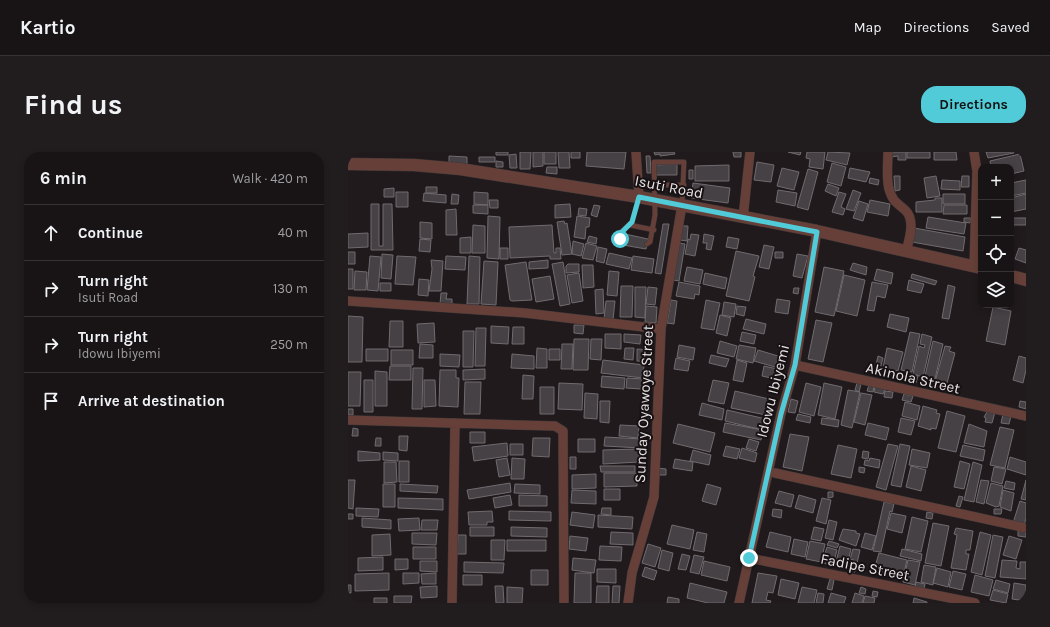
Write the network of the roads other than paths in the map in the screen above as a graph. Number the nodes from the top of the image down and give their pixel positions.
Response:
1 (636, 152) edge
2 (750, 152) edge
3 (888, 152) edge
4 (974, 152) edge
5 (348, 164) edge
6 (654, 185) junction
7 (684, 186) junction
8 (639, 197) junction
9 (655, 200) junction
10 (682, 205) junction
11 (743, 218) junction
12 (630, 225) junction
13 (654, 230) junction
14 (817, 232) junction
15 (624, 240) dead end
16 (647, 244) dead end
17 (906, 252) junction
18 (977, 267) edge
19 (1014, 277) edge
20 (1026, 280) edge
21 (348, 301) edge
22 (661, 329) junction
23 (795, 365) junction
24 (1026, 416) edge
25 (348, 420) edge
26 (454, 424) junction
27 (775, 473) dead end
28 (1026, 528) edge
29 (749, 558) junction
30 (452, 603) edge
31 (564, 603) edge
32 (628, 603) edge
33 (739, 603) edge
34 (975, 603) edge

1 - 8 street
2 - 11 street
3 - 17 street
4 - 18 street
5 - 8 street, Isuti Road
6 - 7 lane
6 - 7 lane
6 - 9 lane
7 - 10 lane
8 - 9 street, Isuti Road
8 - 12 lane
9 - 10 street, Isuti Road
9 - 13 lane
10 - 11 street, Isuti Road
10 - 22 street, Sunday Oyawoye Street
11 - 14 street, Isuti Road
12 - 13 lane
12 - 15 lane
13 - 16 lane
14 - 17 street, Isuti Road
14 - 23 street, Idowu Ibiyemi
17 - 18 street, Isuti Road
19 - 20 street
21 - 22 street
22 - 32 street, Sunday Oyawoye Street
23 - 24 street, Akinola Street
23 - 29 street, Idowu Ibiyemi
25 - 26 street
26 - 30 street
26 - 31 street
27 - 28 street
29 - 33 street, Idowu Ibiyemi
29 - 34 street, Fadipe Street

